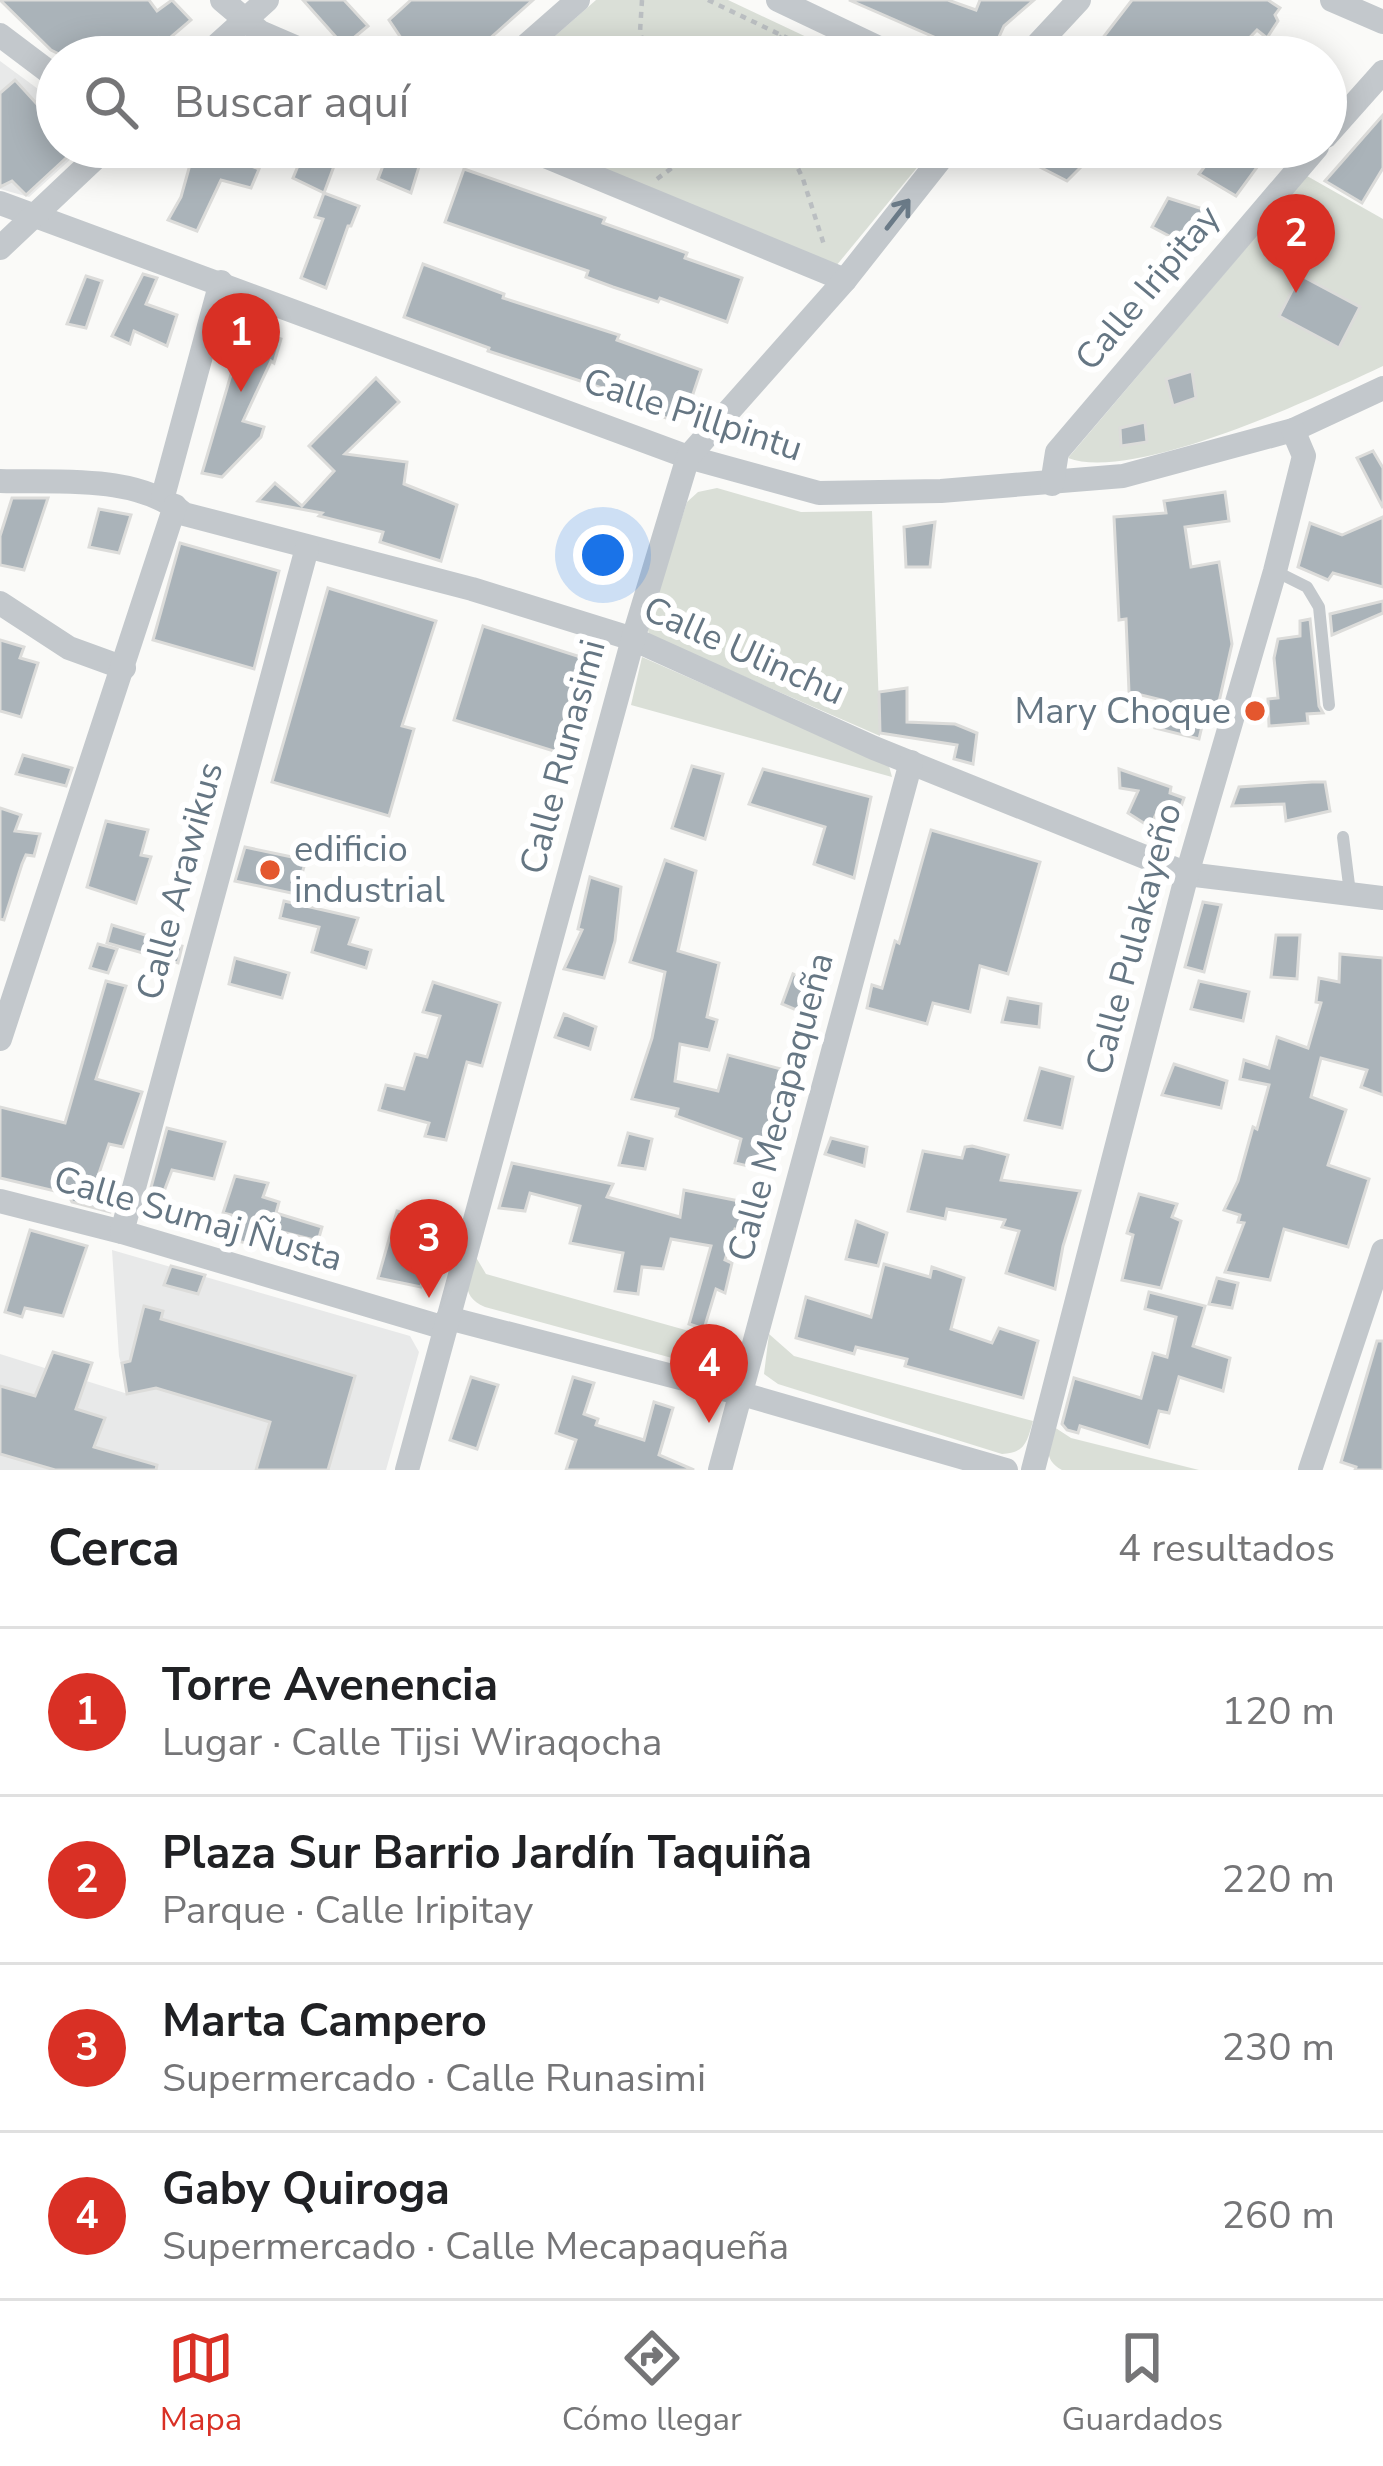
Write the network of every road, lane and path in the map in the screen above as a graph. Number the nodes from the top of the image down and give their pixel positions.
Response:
1 (222, 0) edge
2 (267, 0) edge
3 (578, 0) edge
4 (642, 0) edge
5 (708, 0) edge
6 (778, 0) edge
7 (1079, 0) edge
8 (1332, 0) edge
9 (245, 19) junction
10 (1383, 22) edge
11 (0, 35) edge
12 (227, 36) edge
13 (269, 36) edge
14 (537, 36) edge
15 (641, 36) edge
16 (782, 36) edge
17 (854, 36) edge
18 (1046, 36) edge
19 (36, 62) edge
20 (1383, 72) edge
21 (1347, 112) edge
22 (85, 168) edge
23 (577, 168) edge
24 (672, 168) edge
25 (797, 168) edge
26 (931, 168) edge
27 (1298, 168) edge
28 (651, 190) dead end
29 (0, 202) edge
30 (35, 215) junction
31 (0, 248) edge
32 (837, 272) junction
33 (221, 282) junction
34 (1383, 388) edge
35 (1293, 430) junction
36 (688, 457) junction
37 (0, 482) edge
38 (1052, 484) junction
39 (169, 501) junction
40 (307, 548) junction
41 (1275, 571) junction
42 (0, 603) edge
43 (633, 639) junction
44 (124, 668) junction
45 (1329, 705) dead end
46 (911, 762) junction
47 (1343, 837) dead end
48 (1187, 874) junction
49 (1351, 894) junction
50 (1383, 898) edge
51 (0, 1039) edge
52 (0, 1201) edge
53 (122, 1232) junction
54 (1383, 1251) edge
55 (447, 1323) junction
56 (742, 1394) junction
57 (407, 1470) edge
58 (720, 1470) edge
59 (1006, 1470) edge
60 (1033, 1470) edge
61 (1310, 1470) edge

1 - 9 street
2 - 9 street
3 - 14 street
4 - 15 path
5 - 16 path
6 - 17 street
7 - 18 street
8 - 10 street
9 - 12 street
9 - 13 street
11 - 19 street
20 - 21 street
22 - 30 street
23 - 32 street
24 - 28 path
25 - 32 path
32 -> 26 street, Calle Runasimi
27 - 38 street, Calle Iripitay
29 - 30 street, Calle Pillpintu
30 - 31 street
30 - 33 street, Calle Pillpintu
32 - 36 street, Calle Runasimi
33 - 36 street, Calle Pillpintu
33 - 39 street
34 - 35 street, Calle Pillpintu
35 - 38 street, Calle Pillpintu
35 - 41 street, Calle Pulakayeño
36 - 38 street, Calle Pillpintu
36 - 43 street, Calle Runasimi
37 - 39 street, Calle Ulinchu
39 - 40 street, Calle Ulinchu
39 - 44 street
40 - 43 street, Calle Ulinchu
40 - 53 street, Calle Arawikus
41 - 45 lane
41 - 48 street, Calle Pulakayeño
42 - 44 street
43 - 46 street, Calle Ulinchu
43 - 55 street, Calle Runasimi
44 - 51 street
46 - 48 street, Calle Ulinchu
46 - 56 street, Calle Mecapaqueña
47 - 49 lane
48 - 49 street, Calle Ulinchu
48 - 60 street, Calle Pulakayeño
49 - 50 street, Calle Ulinchu
52 - 53 street, Calle Sumaj Ñusta
53 - 55 street, Calle Sumaj Ñusta
54 - 61 street
55 - 56 street, Calle Sumaj Ñusta
55 - 57 street, Calle Runasimi
56 - 58 street, Calle Mecapaqueña
56 - 59 street, Calle Sumaj Ñusta

